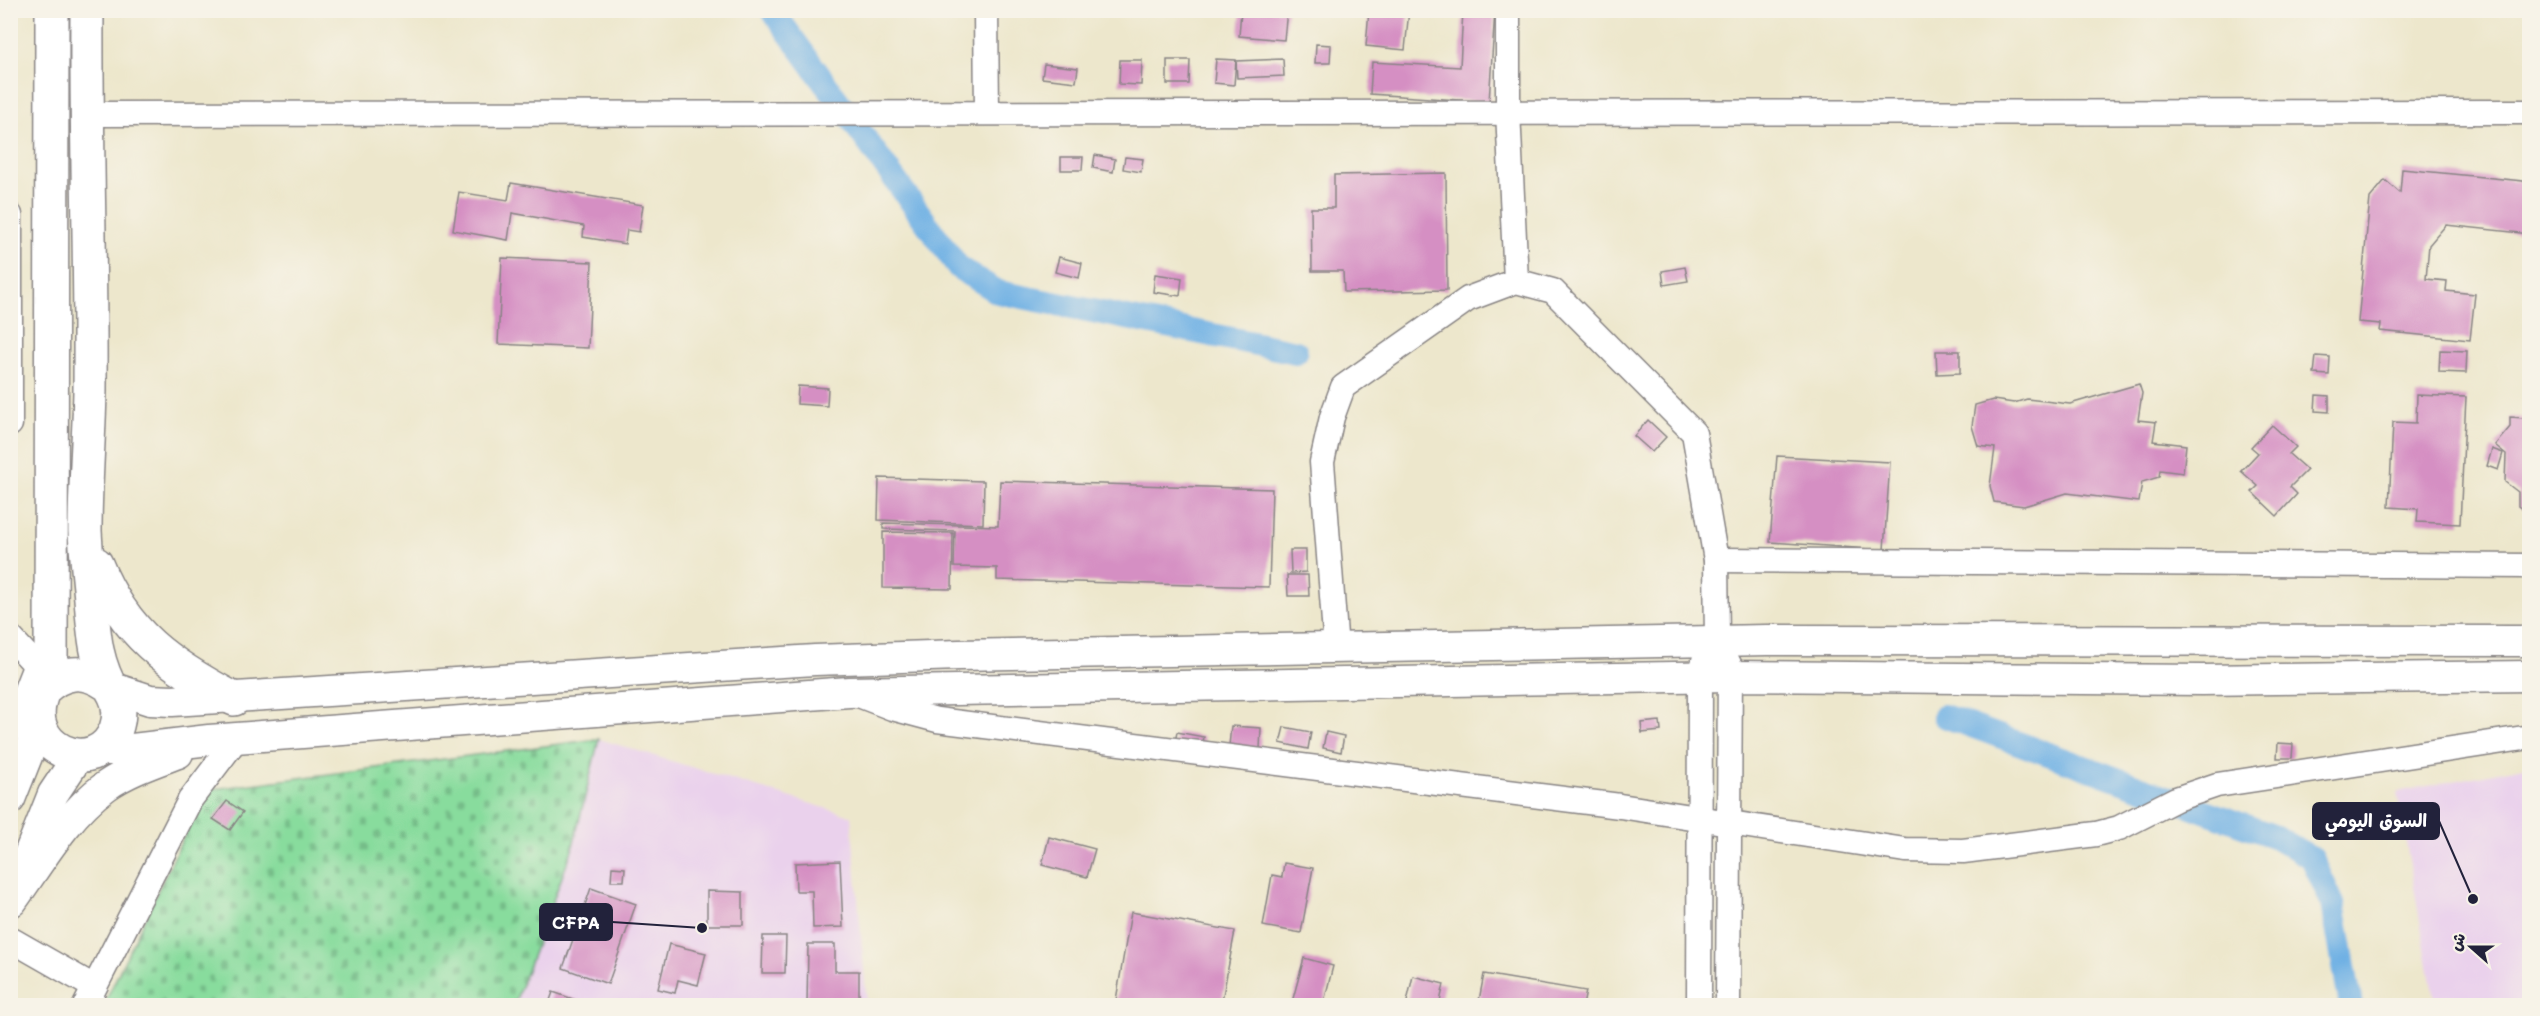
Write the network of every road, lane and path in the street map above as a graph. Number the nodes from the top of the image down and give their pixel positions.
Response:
1 (52, 10) edge
2 (87, 10) edge
3 (986, 10) edge
4 (1508, 10) edge
5 (1508, 111) junction
6 (987, 112) junction
7 (2529, 112) edge
8 (87, 114) junction
9 (10, 215) edge
10 (1516, 281) junction
11 (10, 424) edge
12 (85, 533) junction
13 (1716, 560) junction
14 (2529, 566) edge
15 (10, 637) edge
16 (1717, 640) junction
17 (2529, 641) edge
18 (1336, 649) junction
19 (44, 673) junction
20 (1730, 676) junction
21 (2529, 676) edge
22 (1700, 677) junction
23 (107, 685) junction
24 (849, 692) junction
25 (234, 699) junction
26 (25, 728) edge
27 (2529, 737) edge
28 (223, 739) junction
29 (89, 752) junction
30 (10, 799) edge
31 (1700, 819) junction
32 (1729, 823) junction
33 (11, 902) edge
34 (10, 939) edge
35 (90, 996) edge
36 (1699, 1005) edge
37 (1728, 1005) edge

1 - 19 highway
2 - 8 highway
3 - 6 street
4 - 5 street
5 - 6 street
5 - 7 street
5 - 10 street
6 - 8 street
8 - 12 highway
9 - 11 street
10 - 13 street
10 - 18 street
12 - 23 highway
12 - 25 highway
13 - 14 street
13 - 16 street
15 - 19 street
16 - 17 main road
16 - 18 main road
16 - 20 street
16 - 22 street
18 - 25 main road
19 - 23 highway
19 - 26 highway
20 - 21 main road
20 - 22 main road
20 - 32 street
22 - 24 main road
22 - 31 street
23 - 25 main road
23 - 29 highway
24 - 28 main road
24 - 31 street
26 - 29 highway
26 - 30 main road
27 - 32 street
28 - 29 main road
28 - 33 main road
28 - 35 street
29 - 33 main road
31 - 32 street
31 - 36 street
32 - 37 street
34 - 35 street

